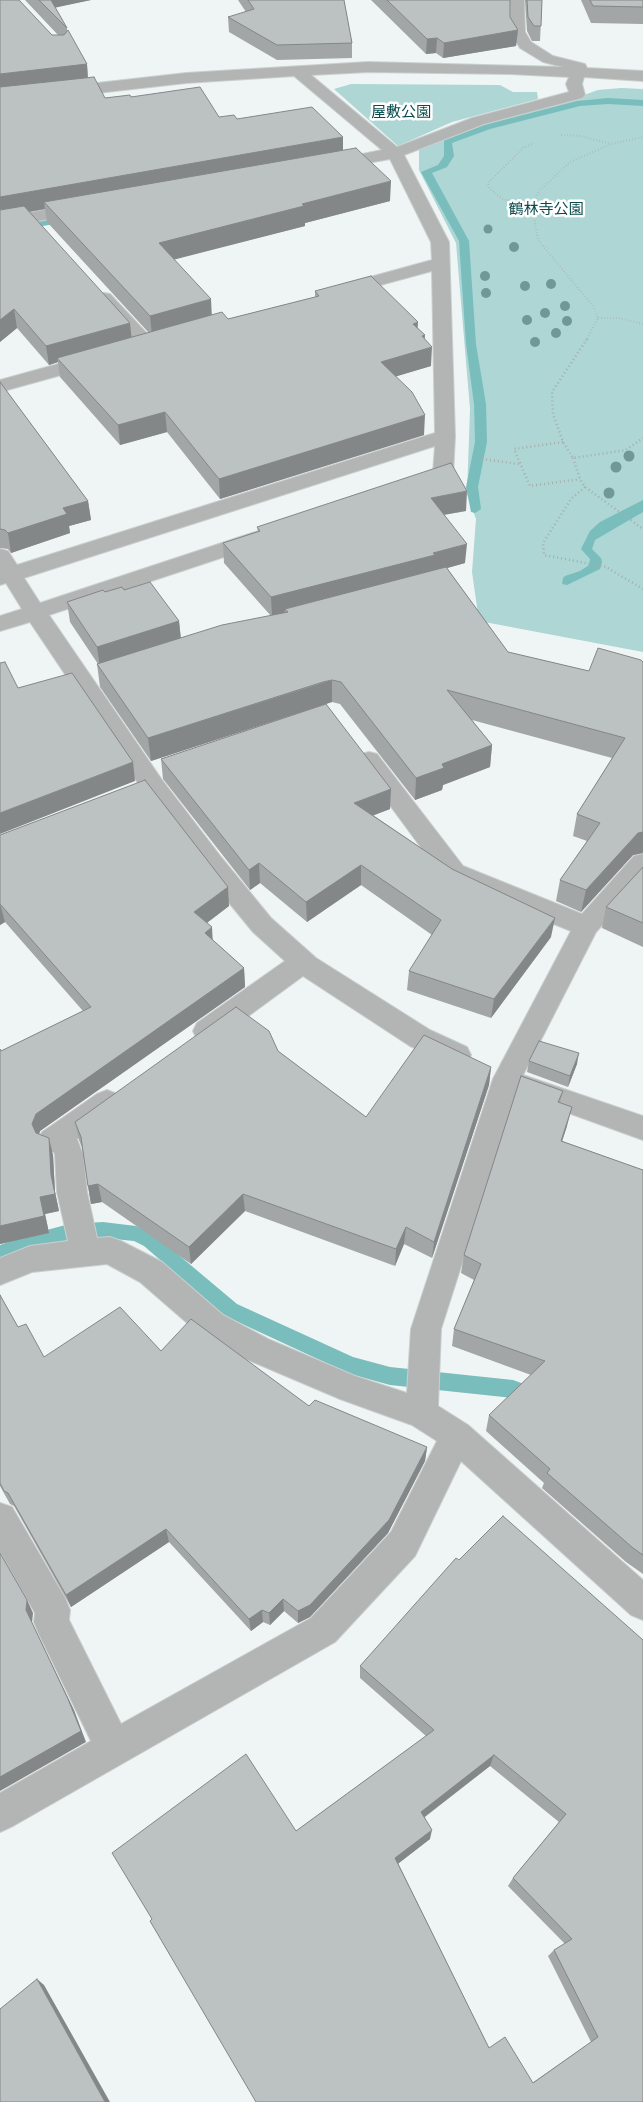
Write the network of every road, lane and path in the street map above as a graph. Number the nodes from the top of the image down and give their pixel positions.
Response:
1 (517, 0) edge
2 (297, 70) junction
3 (578, 72) junction
4 (643, 76) edge
5 (0, 99) edge
6 (560, 135) dead end
7 (643, 137) edge
8 (536, 142) dead end
9 (611, 144) junction
10 (395, 153) junction
11 (308, 168) edge
12 (532, 205) junction
13 (97, 206) edge
14 (0, 223) edge
15 (442, 262) junction
16 (94, 288) edge
17 (328, 294) edge
18 (598, 318) junction
19 (643, 324) edge
20 (166, 340) edge
21 (147, 345) junction
22 (129, 350) edge
23 (110, 355) edge
24 (0, 386) edge
25 (445, 436) junction
26 (643, 438) edge
27 (563, 442) junction
28 (573, 458) junction
29 (580, 479) junction
30 (586, 488) junction
31 (397, 491) edge
32 (643, 529) edge
33 (276, 532) edge
34 (4, 570) edge
35 (643, 589) edge
36 (35, 612) junction
37 (0, 624) edge
38 (355, 742) edge
39 (643, 863) edge
40 (586, 926) junction
41 (304, 962) junction
42 (190, 1043) edge
43 (492, 1072) junction
44 (126, 1088) edge
45 (643, 1128) edge
46 (85, 1253) junction
47 (0, 1272) edge
48 (422, 1413) junction
49 (457, 1436) junction
50 (0, 1520) edge
51 (643, 1603) edge
52 (114, 1748) junction
53 (0, 1813) edge

1 - 3 street
2 - 3 street
2 - 5 street
2 - 10 street
3 - 4 street
3 - 10 street
6 - 9 path
7 - 9 path
8 - 12 path
9 - 12 path
10 - 11 street
10 - 15 street
12 - 18 path
13 - 14 street
15 - 17 street
15 - 25 street
16 - 21 street
18 - 19 path
18 - 27 path
20 - 21 street
21 - 22 street
23 - 24 street
25 - 31 street
25 - 34 street
26 - 28 path
27 - 28 path
27 - 29 path
28 - 29 path
29 - 30 path
30 - 32 path
30 - 35 path
33 - 36 street
34 - 36 street
36 - 37 street
36 - 41 street
38 - 40 street
39 - 40 street
40 - 43 street
41 - 42 street
41 - 43 street
43 - 45 street
43 - 48 street
44 - 46 street
46 - 47 street
46 - 48 street
48 - 49 street
49 - 51 street
49 - 52 street
50 - 52 street
52 - 53 street

